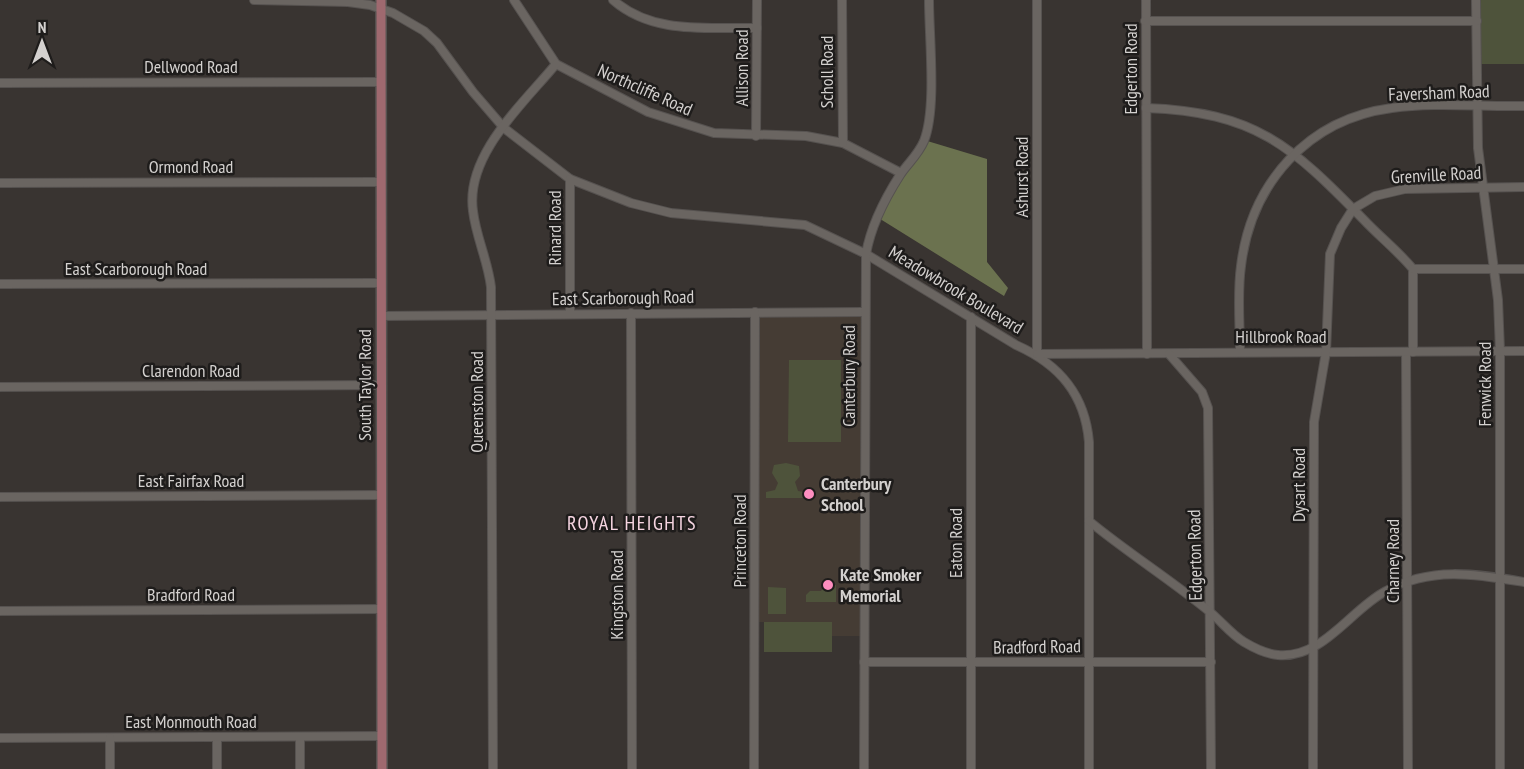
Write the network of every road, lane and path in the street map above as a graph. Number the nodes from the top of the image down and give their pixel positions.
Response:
1 (254, 0) edge
2 (514, 0) edge
3 (613, 0) edge
4 (757, 0) edge
5 (842, 0) edge
6 (929, 0) edge
7 (1037, 0) edge
8 (1146, 0) edge
9 (1476, 0) edge
10 (381, 4) edge
11 (1146, 21) junction
12 (1476, 21) junction
13 (757, 27) junction
14 (556, 64) junction
15 (381, 82) junction
16 (0, 83) edge
17 (1477, 106) junction
18 (1524, 106) edge
19 (1146, 108) junction
20 (504, 128) junction
21 (756, 136) junction
22 (843, 143) junction
23 (1294, 152) junction
24 (901, 173) junction
25 (570, 179) junction
26 (381, 182) junction
27 (0, 183) edge
28 (1524, 187) edge
29 (1482, 188) junction
30 (1353, 209) junction
31 (866, 254) junction
32 (1494, 268) junction
33 (1413, 269) junction
34 (1524, 269) edge
35 (381, 283) junction
36 (0, 284) edge
37 (755, 312) junction
38 (864, 312) junction
39 (631, 313) junction
40 (492, 314) junction
41 (570, 314) junction
42 (381, 316) junction
43 (972, 317) junction
44 (1500, 351) junction
45 (1524, 351) edge
46 (1240, 352) junction
47 (1326, 352) junction
48 (1409, 352) junction
49 (1037, 354) junction
50 (1147, 354) junction
51 (1169, 354) junction
52 (381, 385) junction
53 (0, 387) edge
54 (382, 495) junction
55 (0, 497) edge
56 (1089, 521) junction
57 (1500, 578) junction
58 (1408, 582) junction
59 (1524, 582) edge
60 (382, 609) junction
61 (0, 611) edge
62 (1211, 613) junction
63 (1313, 647) junction
64 (864, 662) junction
65 (1089, 662) junction
66 (1210, 662) junction
67 (970, 663) junction
68 (382, 736) junction
69 (217, 737) junction
70 (300, 737) junction
71 (0, 738) edge
72 (110, 738) junction
73 (110, 769) edge
74 (217, 769) edge
75 (300, 769) edge
76 (382, 769) edge
77 (493, 769) edge
78 (632, 769) edge
79 (754, 769) edge
80 (864, 769) edge
81 (971, 769) edge
82 (1089, 769) edge
83 (1211, 769) edge
84 (1313, 769) edge
85 (1408, 769) edge
86 (1500, 769) edge

1 - 10 street, Meadowbrook Boulevard
2 - 14 street, Northcliffe Road
3 - 13 street
4 - 13 street, Allison Road
5 - 22 street, Scholl Road
6 - 24 street, Canterbury Road
7 - 49 street, Ashurst Road
8 - 11 street, Edgerton Road
9 - 12 street, Fenwick Road
10 - 15 main road, South Taylor Road
10 - 20 street, Meadowbrook Boulevard
11 - 12 street
11 - 19 street, Edgerton Road
12 - 17 street, Fenwick Road
13 - 21 street, Allison Road
14 - 20 street, Queenston Road
14 - 21 street, Northcliffe Road
15 - 16 street, Dellwood Road
15 - 26 main road, South Taylor Road
17 - 18 street, Faversham Road
17 - 23 street, Faversham Road
17 - 29 street, Fenwick Road
19 - 23 street
19 - 50 street, Edgerton Road
20 - 25 street, Meadowbrook Boulevard
20 - 40 street, Queenston Road
21 - 22 street, Northcliffe Road
22 - 24 street, Northcliffe Road
23 - 30 street
23 - 46 street, Faversham Road
24 - 31 street, Canterbury Road
25 - 31 street, Meadowbrook Boulevard
25 - 41 street, Rinard Road
26 - 27 street, Ormond Road
26 - 35 main road, South Taylor Road
28 - 29 street, Grenville Road
29 - 30 street, Grenville Road
29 - 32 street, Fenwick Road
30 - 33 street
30 - 47 street, Dysart Road
31 - 38 street, Canterbury Road
31 - 43 street, Meadowbrook Boulevard
32 - 33 street
32 - 34 street
32 - 44 street, Fenwick Road
33 - 48 street, Charney Road
35 - 36 street, East Scarborough Road
35 - 42 main road, South Taylor Road
37 - 38 street, East Scarborough Road
37 - 39 street, East Scarborough Road
37 - 79 street, Princeton Road
38 - 64 street, Canterbury Road
39 - 41 street, East Scarborough Road
39 - 78 street, Kingston Road
40 - 41 street, East Scarborough Road
40 - 42 street, East Scarborough Road
40 - 77 street, Queenston Road
42 - 52 main road, South Taylor Road
43 - 49 street, Meadowbrook Boulevard
43 - 67 street, Eaton Road
44 - 45 street, Hillbrook Road
44 - 48 street, Hillbrook Road
44 - 57 street, Fenwick Road
46 - 47 street, Hillbrook Road
46 - 51 street, Hillbrook Road
47 - 48 street, Hillbrook Road
47 - 63 street, Dysart Road
48 - 58 street, Charney Road
49 - 50 street, Hillbrook Road
49 - 56 street, Meadowbrook Boulevard
50 - 51 street, Hillbrook Road
51 - 62 street, Edgerton Road
52 - 53 street, Clarendon Road
52 - 54 main road, South Taylor Road
54 - 55 street, East Fairfax Road
54 - 60 main road, South Taylor Road
56 - 62 street
56 - 65 street
57 - 58 street
57 - 59 street
57 - 86 street, Fenwick Road
58 - 63 street
58 - 85 street, Charney Road
60 - 61 street, Bradford Road
60 - 68 main road, South Taylor Road
62 - 63 street
62 - 66 street, Edgerton Road
63 - 84 street, Dysart Road
64 - 67 street, Bradford Road
64 - 80 street, Canterbury Road
65 - 66 street, Bradford Road
65 - 67 street, Bradford Road
65 - 82 street
66 - 83 street, Edgerton Road
67 - 81 street, Eaton Road
68 - 70 street, East Monmouth Road
68 - 76 main road, South Taylor Road
69 - 70 street, East Monmouth Road
69 - 72 street, East Monmouth Road
69 - 74 street
70 - 75 street
71 - 72 street, East Monmouth Road
72 - 73 street

